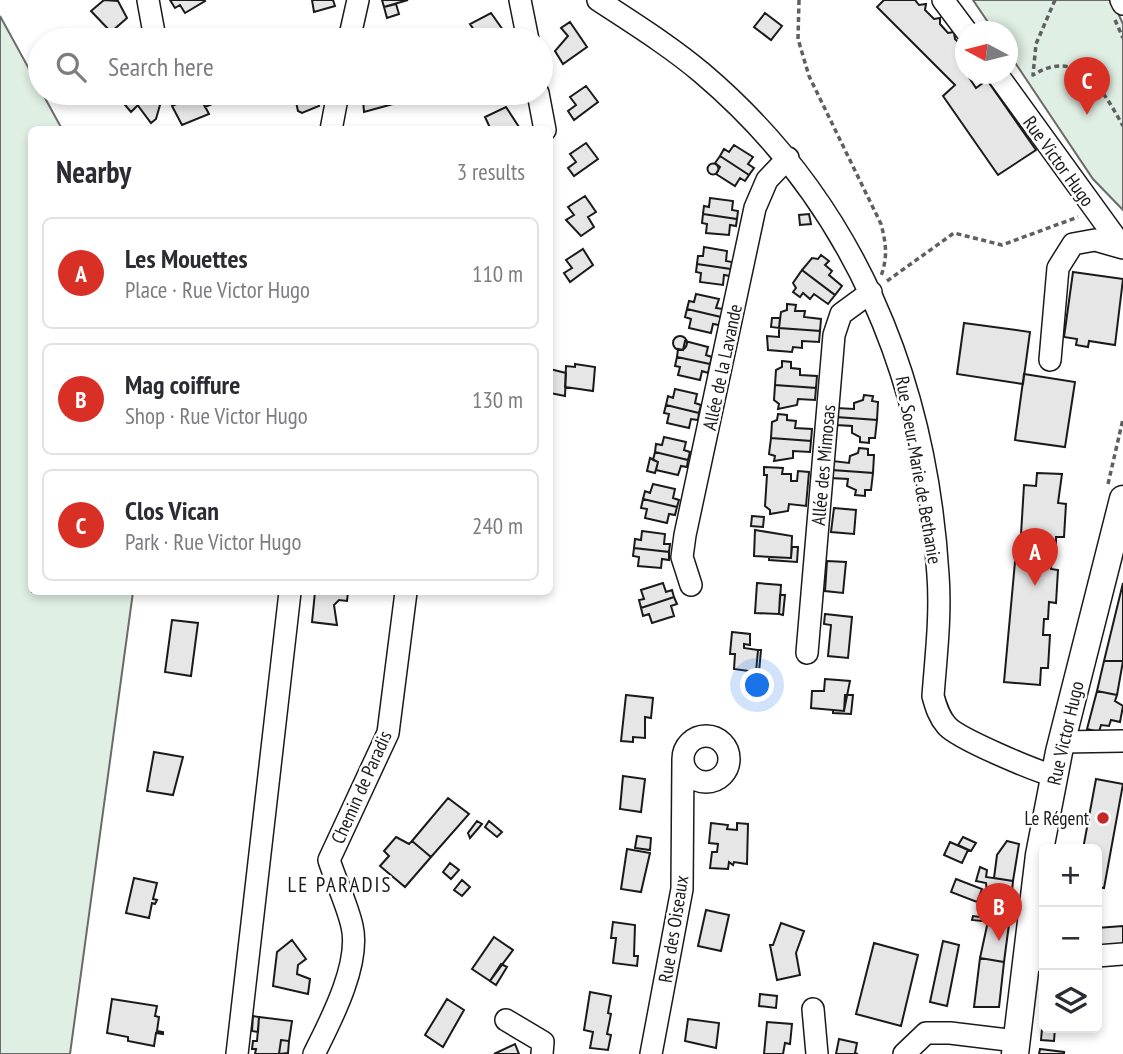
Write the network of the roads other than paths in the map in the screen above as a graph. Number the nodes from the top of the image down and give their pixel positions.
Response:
1 (148, 0) edge
2 (358, 0) edge
3 (520, 0) edge
4 (598, 0) edge
5 (943, 0) edge
6 (630, 9) edge
7 (959, 21) edge
8 (153, 28) edge
9 (352, 28) edge
10 (526, 28) edge
11 (1003, 84) edge
12 (336, 105) edge
13 (540, 105) edge
14 (332, 126) edge
15 (544, 126) edge
16 (788, 158) junction
17 (1123, 248) edge
18 (871, 292) junction
19 (1050, 360) dead end
20 (1123, 499) edge
21 (691, 585) dead end
22 (290, 595) edge
23 (405, 595) edge
24 (807, 653) dead end
25 (1123, 741) edge
26 (1062, 742) junction
27 (683, 761) dead end
28 (1055, 776) junction
29 (1123, 954) edge
30 (1102, 956) edge
31 (1035, 960) edge
32 (813, 1009) dead end
33 (506, 1020) dead end
34 (1015, 1047) edge
35 (237, 1054) edge
36 (314, 1054) edge
37 (542, 1054) edge
38 (652, 1054) edge
39 (817, 1054) edge
40 (904, 1054) edge

1 - 8 street
2 - 9 street
3 - 10 street
4 - 6 street, Rue Soeur Marie de Bethanie
5 - 7 street
6 - 16 street, Rue Soeur Marie de Bethanie
11 - 17 street, Rue Victor Hugo
12 - 14 street
13 - 15 street
16 - 18 street, Rue Soeur Marie de Bethanie
16 - 21 street, Allée de la Lavande
17 - 19 street
18 - 24 street, Allée des Mimosas
18 - 28 street, Rue Soeur Marie de Bethanie
20 - 26 main road, Rue Victor Hugo
22 - 35 street
23 - 36 street, Chemin de Paradis
25 - 26 street
26 - 28 main road, Rue Victor Hugo
27 - 38 street, Rue des Oiseaux
28 - 31 main road, Rue Victor Hugo
29 - 30 street
31 - 34 main road, Rue Victor Hugo
32 - 39 street
33 - 37 street
34 - 40 street

